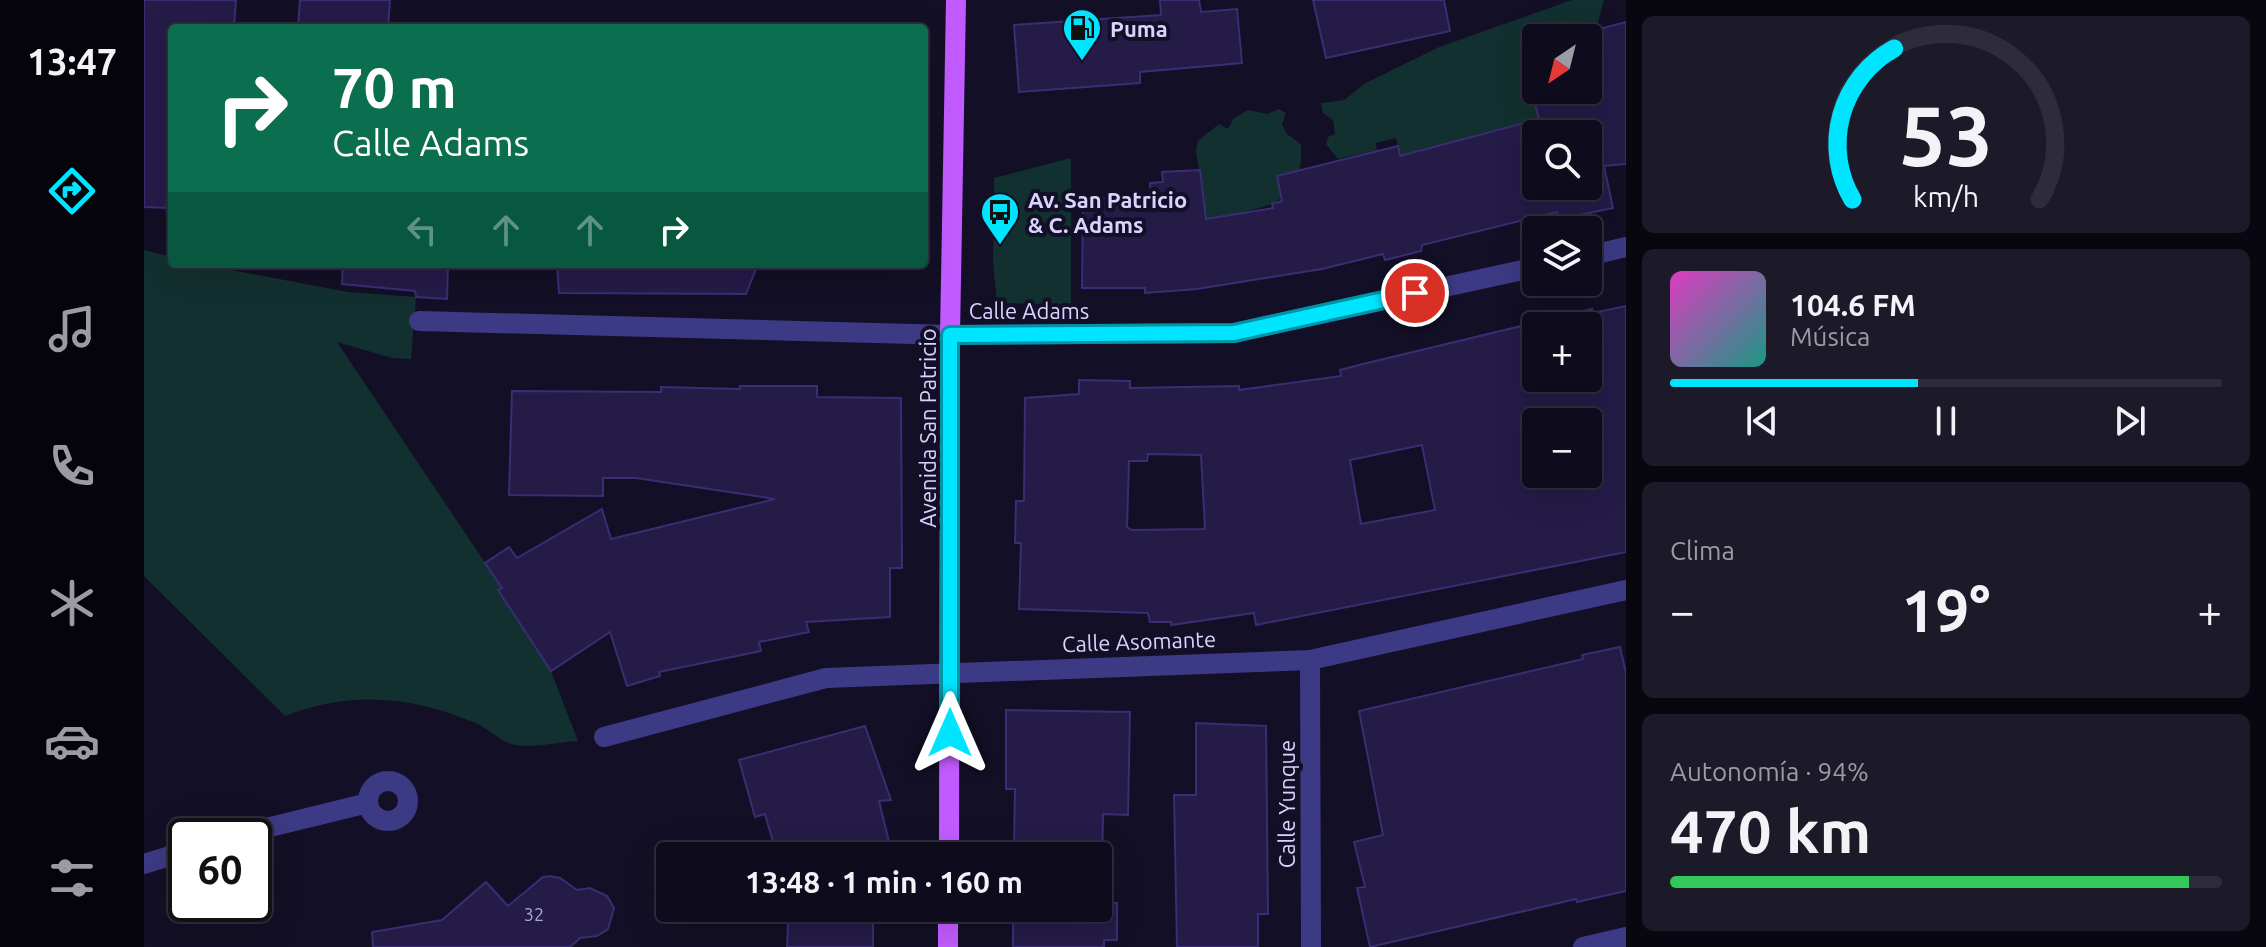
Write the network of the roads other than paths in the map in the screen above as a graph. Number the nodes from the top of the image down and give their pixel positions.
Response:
1 (956, 0) edge
2 (1626, 247) edge
3 (1602, 253) edge
4 (1522, 270) edge
5 (419, 321) dead end
6 (950, 335) junction
7 (1626, 590) edge
8 (1310, 660) junction
9 (951, 671) junction
10 (604, 737) dead end
11 (368, 803) dead end
12 (272, 827) edge
13 (949, 842) edge
14 (168, 857) edge
15 (144, 864) edge
16 (948, 922) edge
17 (1626, 937) edge
18 (948, 947) edge
19 (1311, 947) edge
20 (1583, 947) edge

1 - 6 main road, Avenida San Patricio
2 - 3 street
4 - 6 street, Calle Adams
5 - 6 street, Calle Adams
6 - 9 main road, Avenida San Patricio
7 - 8 street, Calle Asomante
8 - 9 street, Calle Asomante
8 - 19 street, Calle Yunque
9 - 10 street, Calle Asomante
9 - 13 main road, Avenida San Patricio
11 - 12 street
14 - 15 street
16 - 18 main road
17 - 20 street

